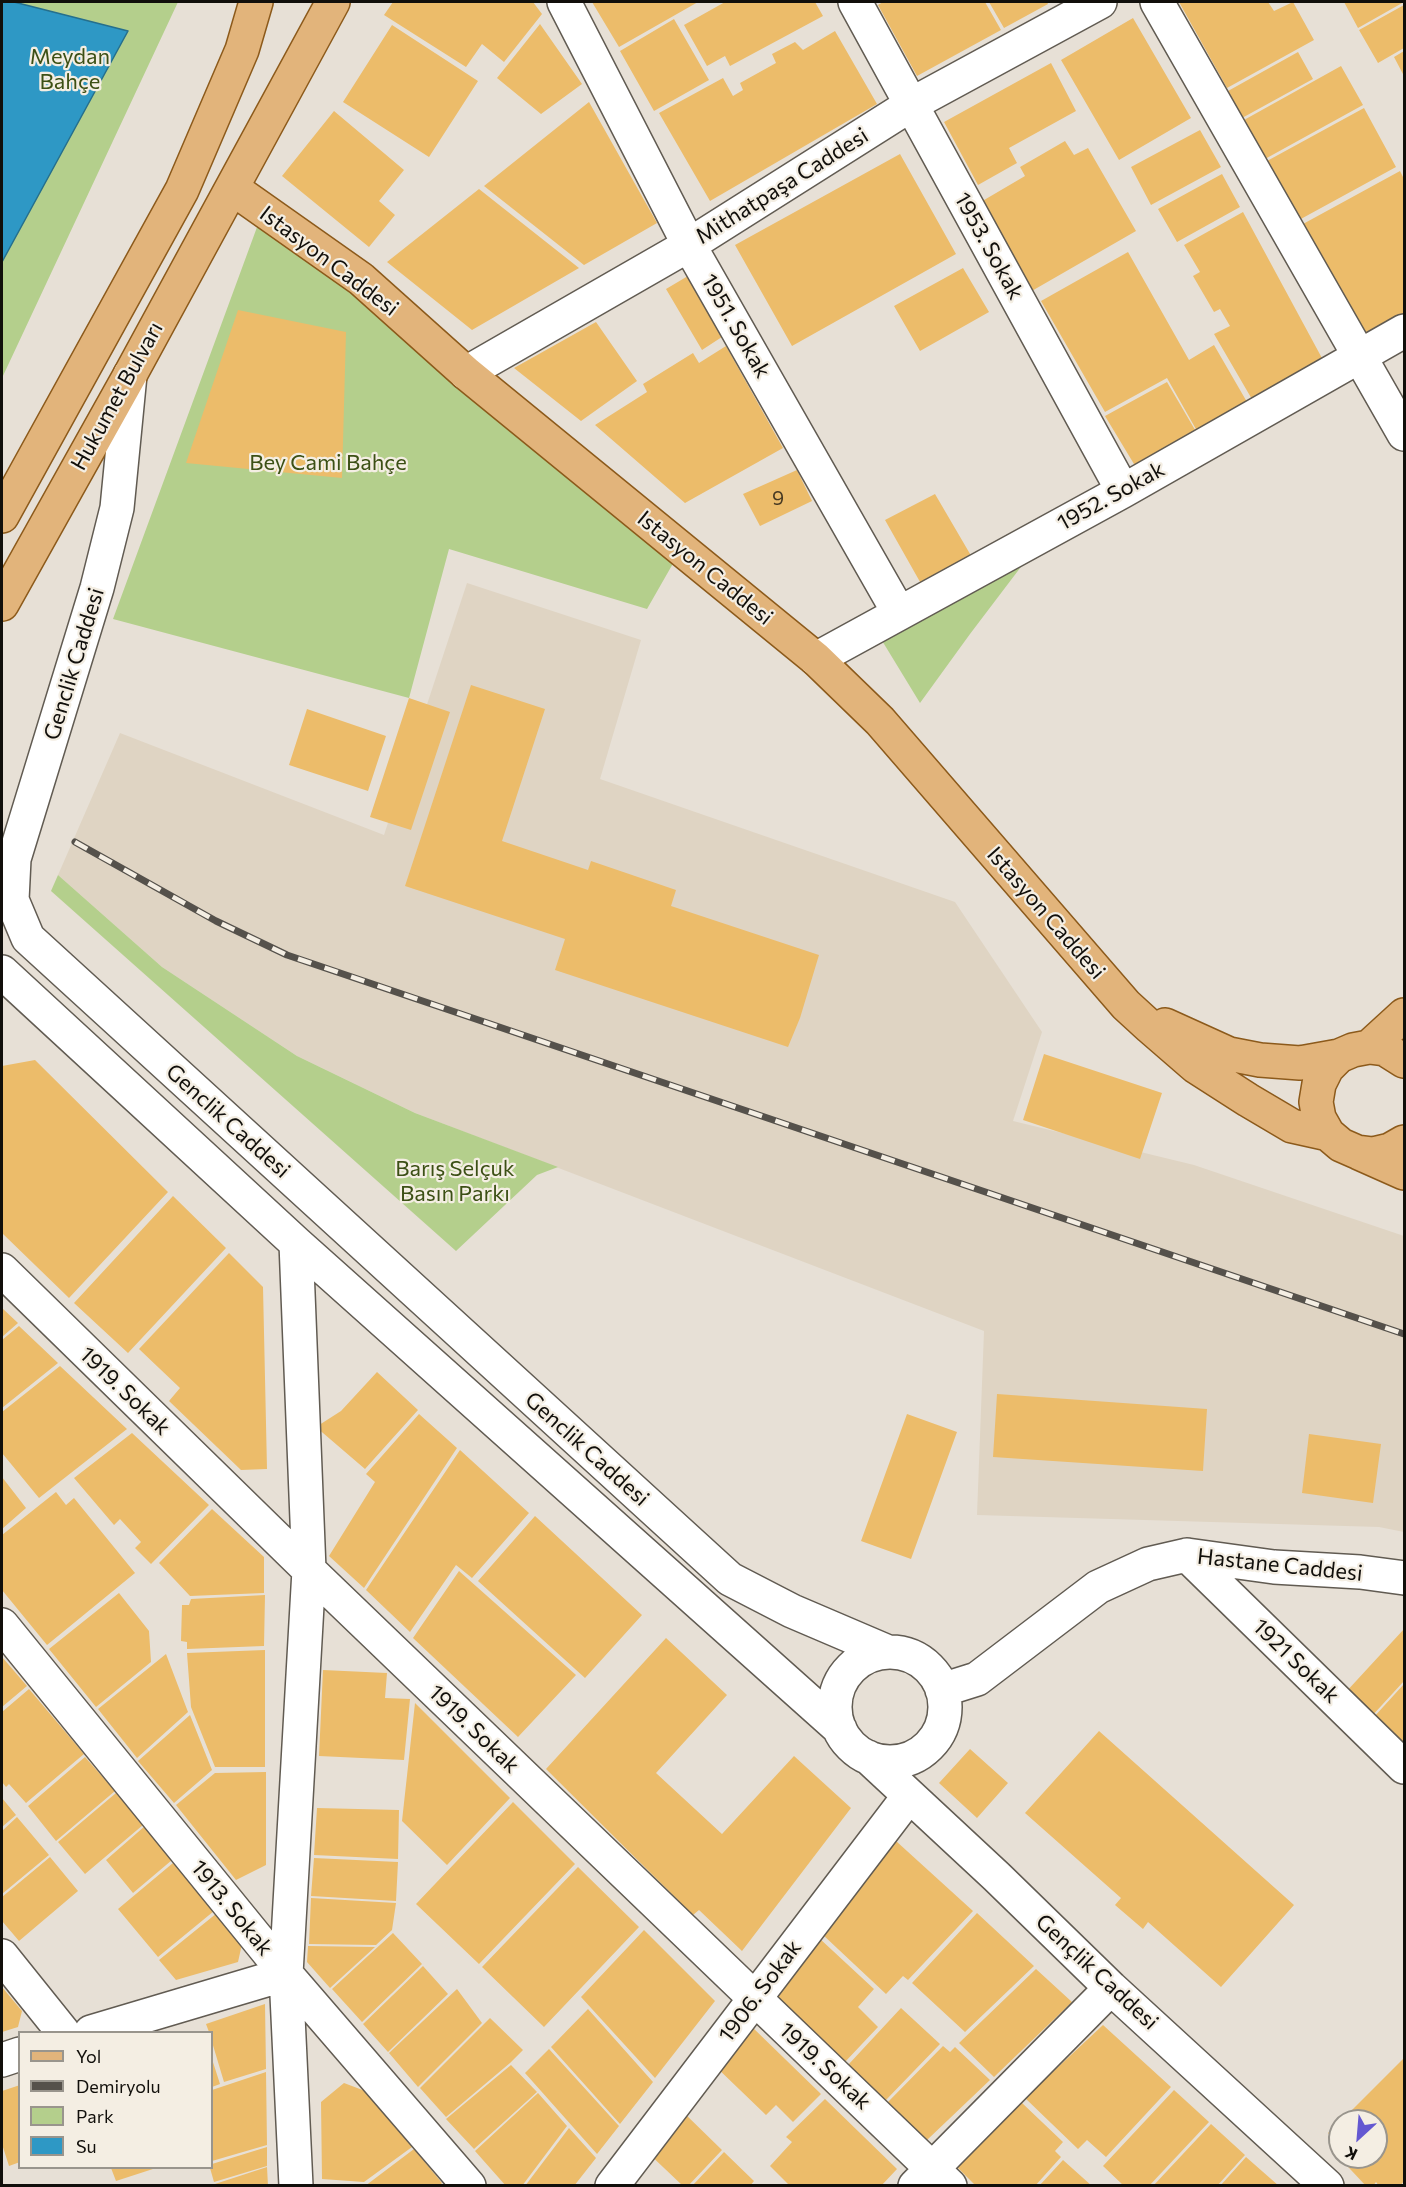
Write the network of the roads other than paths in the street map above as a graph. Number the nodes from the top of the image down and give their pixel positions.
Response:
1 (256, 2) edge
2 (333, 2) edge
3 (564, 2) edge
4 (855, 2) edge
5 (1100, 2) edge
6 (1157, 2) edge
7 (912, 104) junction
8 (232, 188) junction
9 (689, 244) junction
10 (1404, 331) edge
11 (1359, 355) junction
12 (466, 373) junction
13 (130, 375) junction
14 (1404, 434) edge
15 (1123, 490) junction
16 (2, 516) edge
17 (2, 604) edge
18 (899, 613) junction
19 (816, 659) junction
20 (32, 800) junction
21 (2, 820) edge
22 (2, 972) edge
23 (1126, 1005) junction
24 (1404, 1015) edge
25 (1354, 1052) junction
26 (1404, 1061) edge
27 (1328, 1134) junction
28 (1404, 1142) edge
29 (1357, 1152) junction
30 (1404, 1173) edge
31 (296, 1243) junction
32 (2, 1270) edge
33 (1187, 1555) junction
34 (309, 1570) junction
35 (1404, 1578) edge
36 (2, 1625) edge
37 (888, 1652) junction
38 (942, 1690) junction
39 (840, 1729) junction
40 (868, 1757) junction
41 (1404, 1767) edge
42 (909, 1796) junction
43 (2, 1956) edge
44 (286, 1974) junction
45 (1111, 1988) junction
46 (754, 1999) junction
47 (62, 2031) edge
48 (94, 2031) edge
49 (18, 2055) edge
50 (2, 2060) edge
51 (932, 2180) edge
52 (296, 2186) edge
53 (469, 2186) edge
54 (612, 2186) edge
55 (1327, 2186) edge

1 - 16 main road, Hukumet Bulvarı
2 - 8 main road, Hukumet Bulvarı
3 - 9 street, 1951. Sokak
4 - 7 street, 1953. Sokak
5 - 7 street, Mithatpaşa Caddesi
6 - 11 street
7 - 9 street, Mithatpaşa Caddesi
7 - 15 street, 1953. Sokak
8 - 12 main road, Istasyon Caddesi
8 - 13 main road, Hukumet Bulvarı
9 - 12 street, Mithatpaşa Caddesi
9 - 18 street, 1951. Sokak
10 - 11 street, 1952. Sokak
11 - 14 street
11 - 15 street, 1952. Sokak
12 - 19 main road, Istasyon Caddesi
13 - 17 main road, Hukumet Bulvarı
13 - 20 street, Genclik Caddesi
15 - 18 street, 1952. Sokak
18 - 19 street, 1952. Sokak
19 - 23 main road, Istasyon Caddesi
20 - 21 street
20 - 37 street, Genclik Caddesi
22 - 31 street, Genclik Caddesi
23 - 25 main road
23 - 27 main road, Istasyon Caddesi
24 - 25 main road
25 - 26 main road
25 - 27 main road
27 - 29 main road
28 - 29 main road
29 - 30 main road
31 - 34 street
31 - 39 street, Genclik Caddesi
32 - 34 street, 1919. Sokak
33 - 35 street, Hastane Caddesi
33 - 38 street, Hastane Caddesi
33 - 41 street, 1921 Sokak
34 - 44 street
34 - 46 street, 1919. Sokak
36 - 44 street, 1913. Sokak
37 - 38 street
37 - 39 street
38 - 40 street
39 - 40 street
40 - 42 street, Gençlik Caddesi
42 - 45 street, Gençlik Caddesi
42 - 46 street, 1906. Sokak
43 - 47 street
44 - 48 street
44 - 52 street
44 - 53 street, 1913. Sokak
45 - 51 street
45 - 55 street, Gençlik Caddesi
46 - 51 street, 1919. Sokak
46 - 54 street, 1906. Sokak
49 - 50 street

